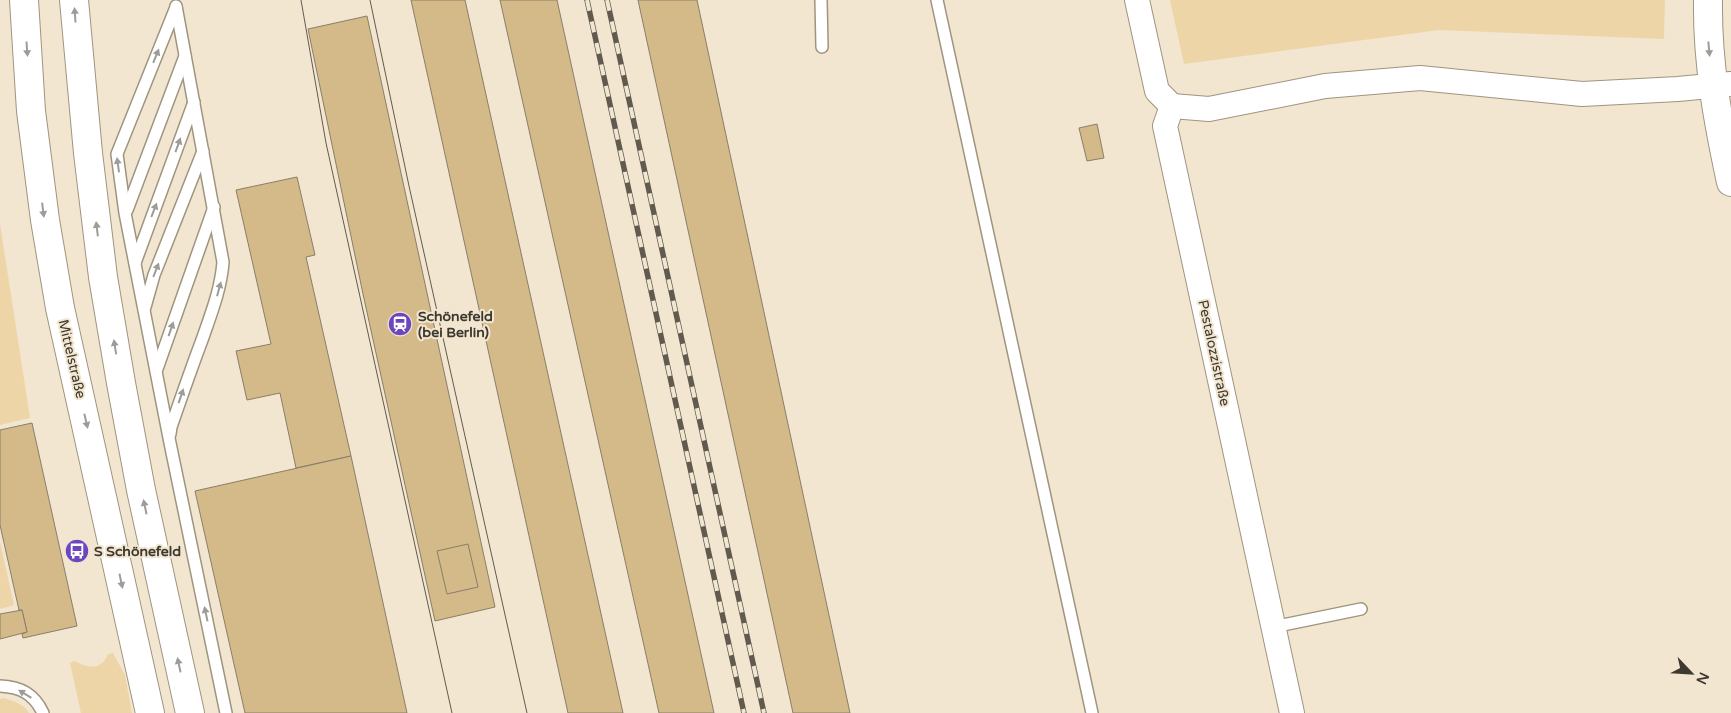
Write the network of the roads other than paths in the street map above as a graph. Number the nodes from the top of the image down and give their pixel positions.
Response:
1 (24, 0) edge
2 (74, 0) edge
3 (821, 0) edge
4 (937, 0) edge
5 (1137, 0) edge
6 (1708, 0) edge
7 (175, 3) edge
8 (822, 47) dead end
9 (185, 54) junction
10 (1722, 85) edge
11 (194, 101) junction
12 (1172, 106) junction
13 (203, 150) junction
14 (1731, 182) edge
15 (214, 207) junction
16 (125, 213) junction
17 (135, 264) junction
18 (144, 311) junction
19 (156, 371) junction
20 (170, 443) junction
21 (1360, 609) dead end
22 (1273, 628) junction
23 (0, 686) edge
24 (43, 713) edge
25 (150, 713) edge
26 (190, 713) edge
27 (226, 713) edge
28 (1092, 713) edge
29 (1292, 713) edge

1 -> 25 main road, Mittelstraße
26 -> 2 main road
3 - 8 lane
4 - 28 lane
5 - 12 street
6 -> 10 main road
7 - 9 lane
16 -> 7 lane
9 - 11 lane
9 - 16 lane
10 - 12 street
10 - 14 main road
11 - 13 lane
17 -> 11 lane
12 - 22 street, Pestalozzistraße
13 - 15 lane
18 -> 13 lane
19 -> 15 lane
20 -> 15 lane
16 - 17 lane
17 - 18 lane
18 - 19 lane
19 - 20 lane
27 -> 20 lane
21 - 22 lane
22 - 29 street, Pestalozzistraße
24 -> 23 lane

